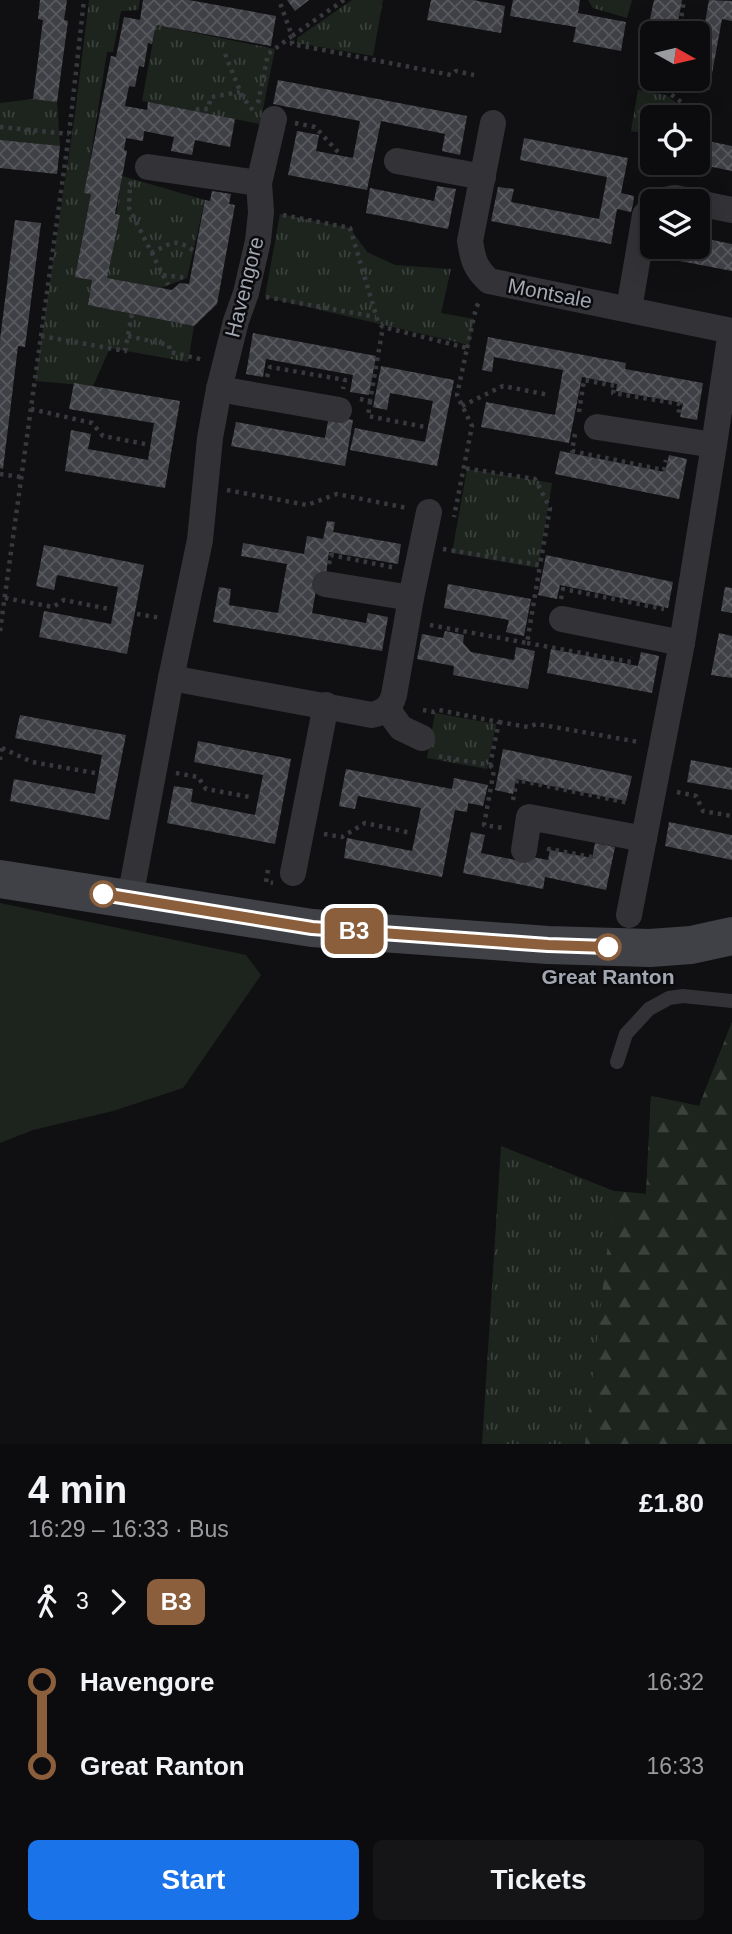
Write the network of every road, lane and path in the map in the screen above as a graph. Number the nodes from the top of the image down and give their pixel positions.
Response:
1 (84, 0) edge
2 (279, 0) edge
3 (344, 0) edge
4 (684, 0) edge
5 (680, 21) edge
6 (292, 36) junction
7 (225, 54) dead end
8 (474, 75) dead end
9 (669, 91) edge
10 (240, 92) junction
11 (684, 105) edge
12 (197, 111) dead end
13 (279, 120) joint
14 (493, 123) dead end
15 (0, 127) edge
16 (69, 134) junction
17 (338, 152) dead end
18 (397, 160) dead end
19 (148, 167) joint
20 (483, 177) junction
21 (259, 183) junction
22 (710, 205) edge
23 (732, 210) edge
24 (261, 212) junction
25 (640, 244) edge
26 (193, 250) dead end
27 (151, 253) junction
28 (163, 275) junction
29 (187, 278) dead end
30 (168, 285) dead end
31 (246, 293) junction
32 (629, 309) junction
33 (132, 314) dead end
34 (376, 317) junction
35 (383, 327) junction
36 (731, 331) edge
37 (41, 336) junction
38 (128, 336) junction
39 (211, 362) dead end
40 (265, 385) dead end
41 (219, 389) junction
42 (549, 395) dead end
43 (370, 401) junction
44 (340, 403) junction
45 (462, 406) junction
46 (31, 409) junction
47 (425, 427) dead end
48 (597, 427) dead end
49 (145, 444) dead end
50 (714, 445) junction
51 (463, 467) junction
52 (0, 474) edge
53 (21, 477) junction
54 (216, 488) dead end
55 (429, 512) junction
56 (435, 548) dead end
57 (540, 565) junction
58 (401, 569) dead end
59 (325, 584) joint
60 (5, 598) junction
61 (411, 598) junction
62 (109, 609) dead end
63 (137, 614) dead end
64 (170, 620) dead end
65 (562, 620) dead end
66 (421, 624) dead end
67 (0, 631) edge
68 (527, 643) junction
69 (682, 643) junction
70 (632, 654) dead end
71 (171, 678) junction
72 (326, 705) junction
73 (387, 709) junction
74 (499, 722) dead end
75 (422, 738) dead end
76 (652, 744) dead end
77 (1, 748) edge
78 (0, 760) edge
79 (490, 765) dead end
80 (95, 773) dead end
81 (172, 773) dead end
82 (670, 791) dead end
83 (250, 797) dead end
84 (512, 804) dead end
85 (639, 805) dead end
86 (732, 816) edge
87 (644, 839) junction
88 (524, 850) junction
89 (593, 850) dead end
90 (281, 871) dead end
91 (0, 879) edge
92 (130, 898) junction
93 (629, 915) dead end
94 (732, 936) edge
95 (732, 1002) edge
96 (617, 1062) dead end

1 - 16 path
2 - 6 path
3 - 6 path
4 - 5 path
6 - 8 path
6 - 10 path
7 - 10 path
9 - 11 path
10 - 12 path
13 - 17 path
13 - 21 street, Havengore
14 - 20 street, Montsale
15 - 16 path
16 - 37 path
18 - 20 street
19 - 21 street
19 - 27 path
20 - 32 street, Montsale
21 - 24 street, Havengore
22 - 23 street
24 - 31 street, Havengore
24 - 34 path
25 - 32 street
26 - 27 path
27 - 28 path
28 - 29 path
28 - 30 path
31 - 34 path
31 - 41 street, Havengore
32 - 36 street, Montsale
33 - 38 path
34 - 35 path
35 - 43 path
35 - 45 path
36 - 50 street
37 - 38 path
37 - 46 path
38 - 39 path
40 - 44 path
41 - 44 street
41 - 71 street, Havengore
42 - 45 path
43 - 44 path
43 - 47 path
45 - 51 path
46 - 49 path
46 - 53 path
48 - 50 street
50 - 69 street
51 - 55 path
51 - 57 path
52 - 53 path
53 - 60 path
54 - 55 path
55 - 61 street
56 - 57 path
57 - 68 path
58 - 59 path
59 - 61 street
60 - 62 path
60 - 67 path
61 - 73 street
63 - 64 path
65 - 69 street
66 - 68 path
68 - 70 path
69 - 87 street
71 - 72 street
71 - 92 street, Havengore
72 - 73 street
72 - 90 street
73 - 75 street
74 - 76 path
77 - 78 path
77 - 80 path
79 - 88 path
81 - 83 path
82 - 86 path
84 - 85 path
87 - 88 street
87 - 93 street
88 - 89 path
91 - 92 street
92 - 94 street
95 - 96 lane

